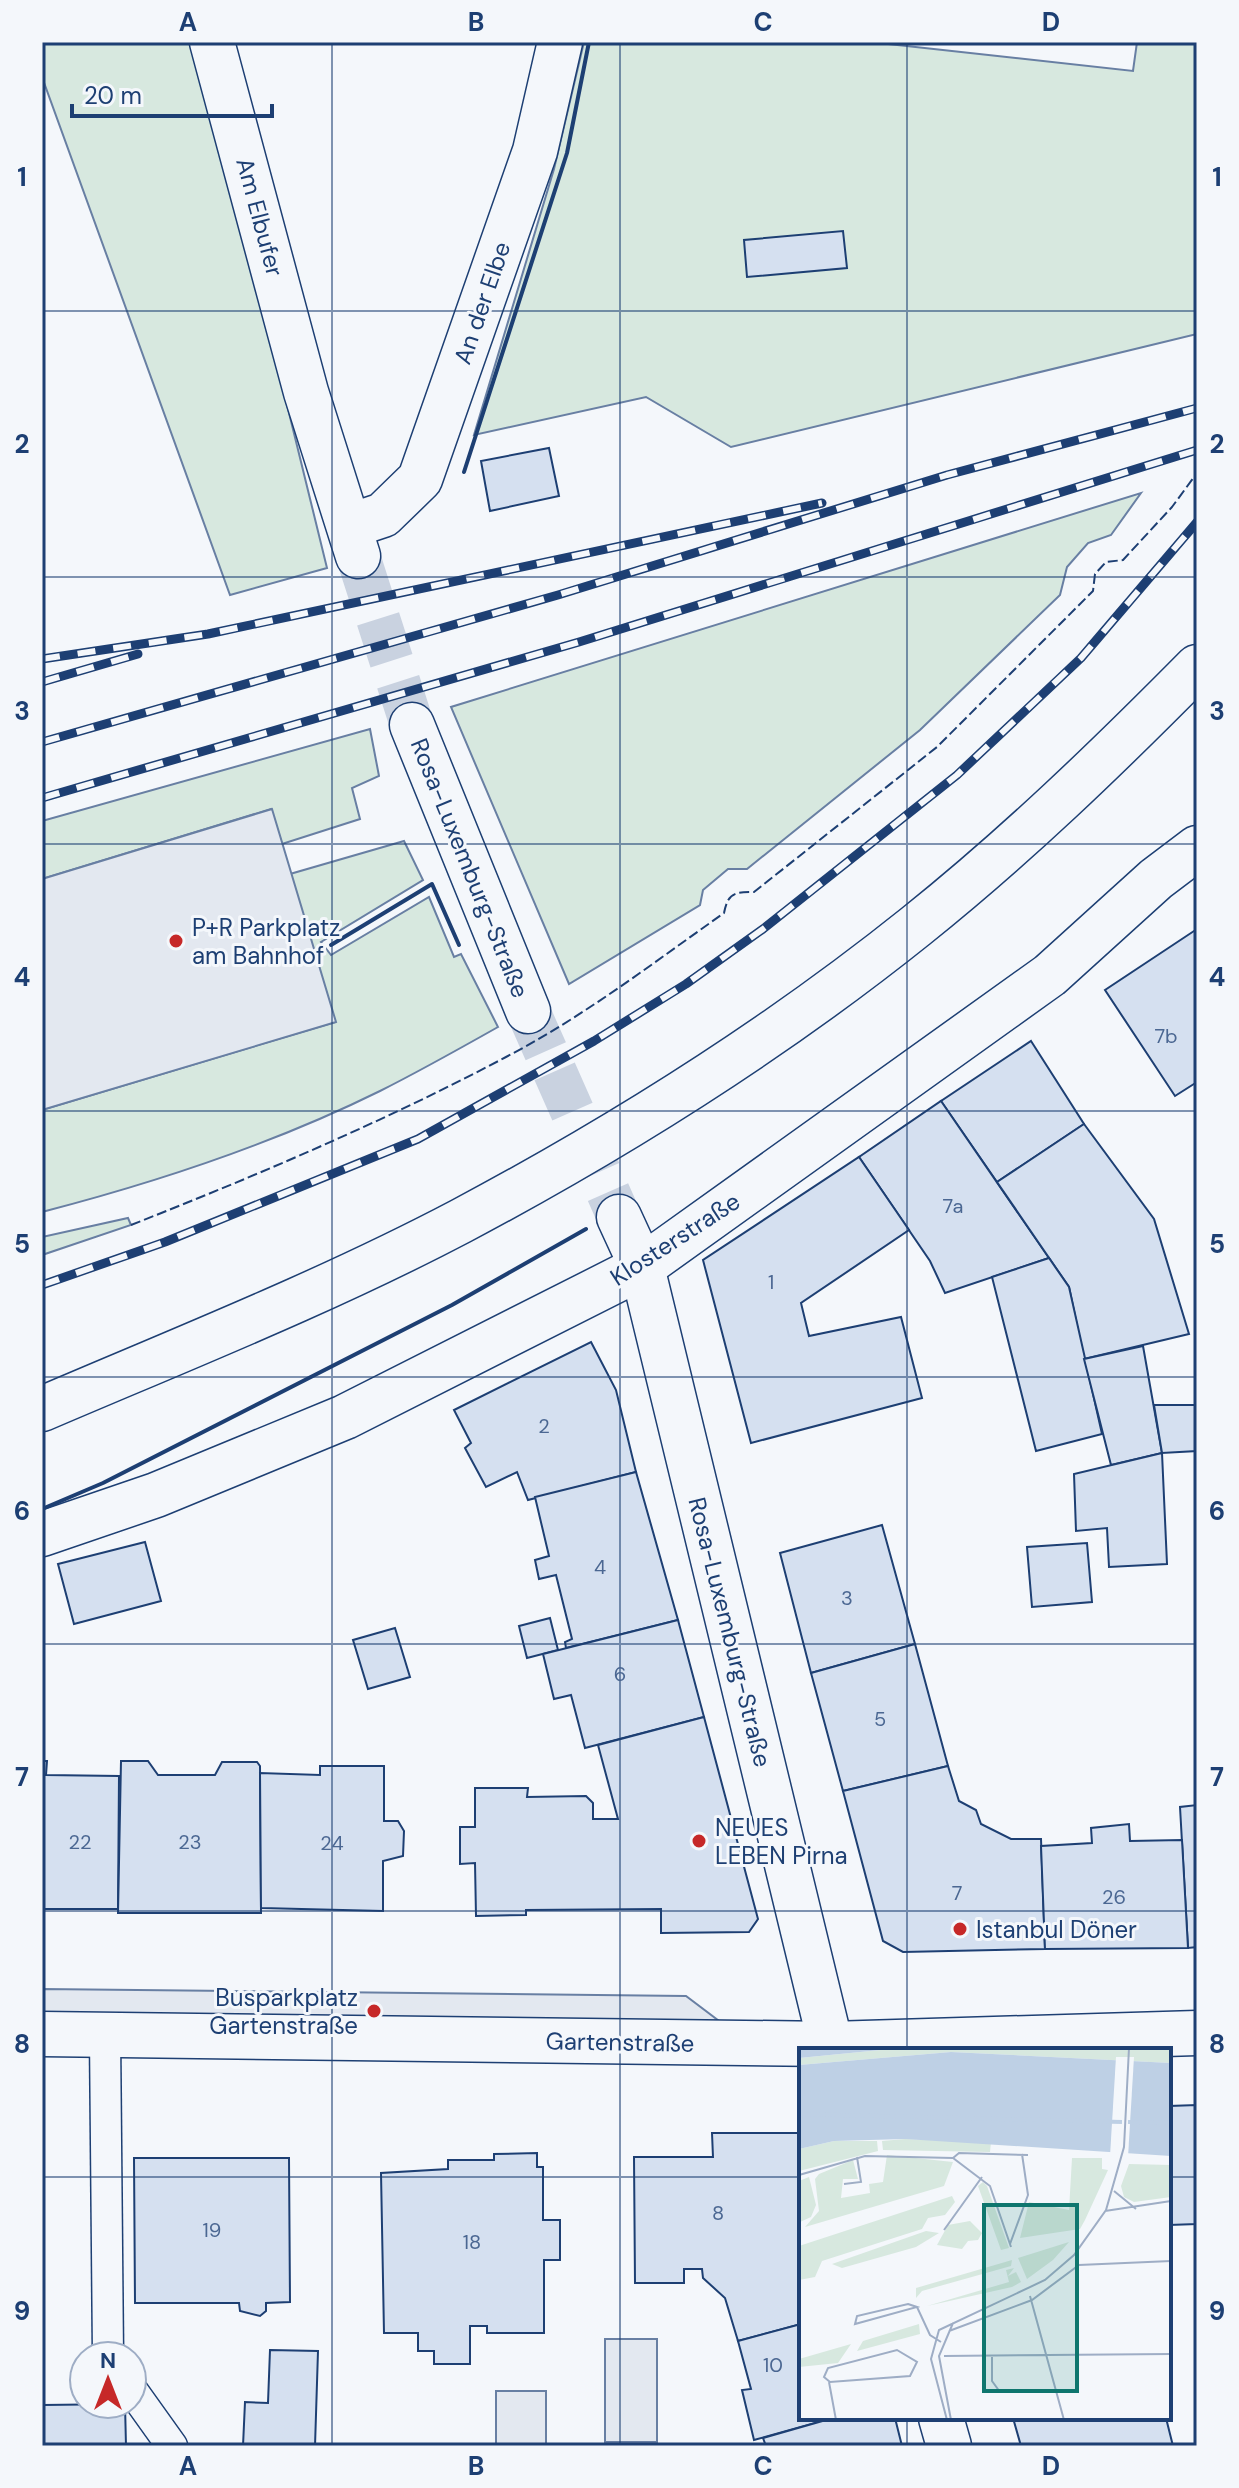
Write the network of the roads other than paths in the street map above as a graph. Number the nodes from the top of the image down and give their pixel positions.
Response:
1 (212, 42) edge
2 (560, 42) edge
3 (354, 541) joint
4 (1197, 667) edge
5 (412, 725) tunnel mouth
6 (1197, 848) edge
7 (528, 1011) tunnel mouth
8 (619, 1217) tunnel mouth
9 (642, 1267) junction
10 (42, 1409) edge
11 (42, 1534) edge
12 (1197, 2033) edge
13 (42, 2034) edge
14 (105, 2035) junction
15 (832, 2047) edge
16 (108, 2340) edge
17 (148, 2412) edge
18 (942, 2420) edge
19 (172, 2446) edge
20 (949, 2446) edge

1 - 3 street, Am Elbufer
2 - 3 street, An der Elbe
4 - 10 street
5 - 7 street, Rosa-Luxemburg-Straße
6 - 9 street, Klosterstraße
8 - 9 street, Rosa-Luxemburg-Straße
9 - 11 street, Klosterstraße
9 - 15 street, Rosa-Luxemburg-Straße
12 - 15 street, Gartenstraße
13 - 14 street, Gartenstraße
14 - 15 street, Gartenstraße
14 - 16 lane
17 - 19 lane
18 - 20 street

